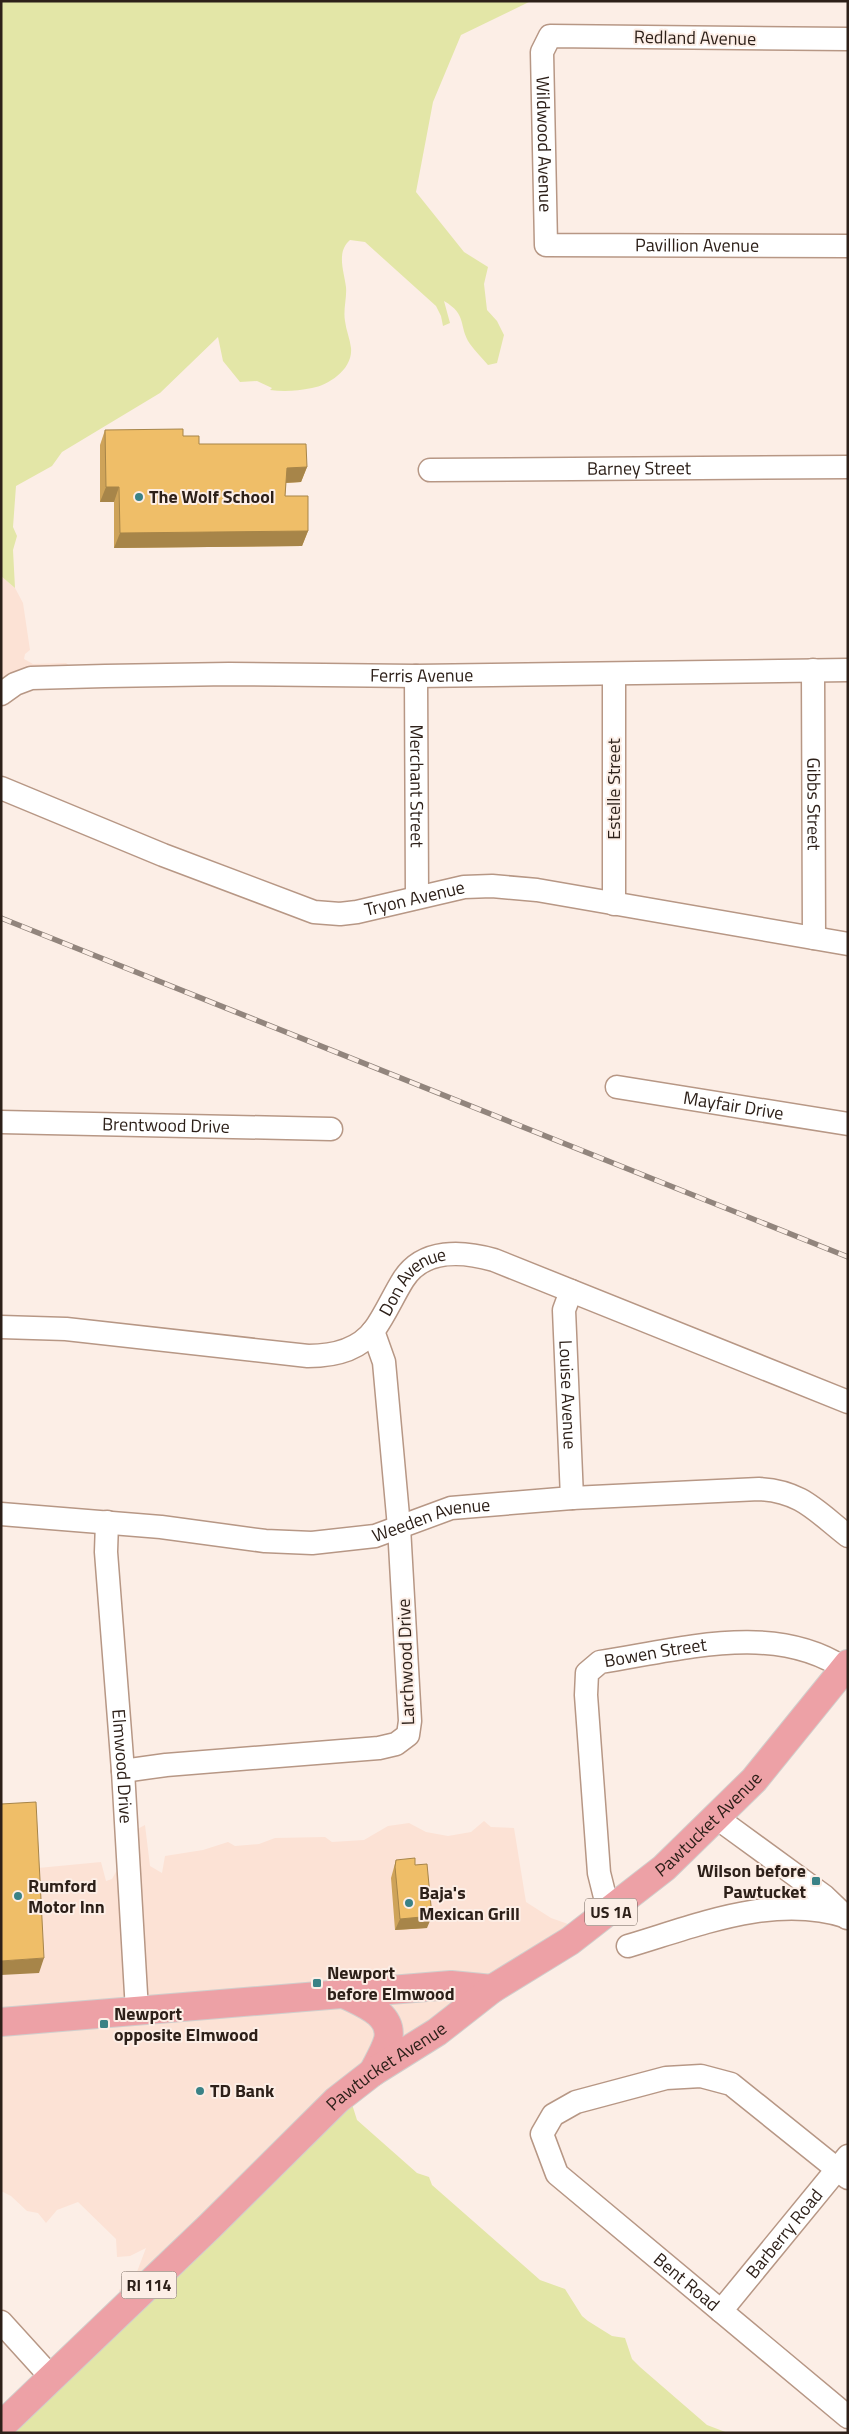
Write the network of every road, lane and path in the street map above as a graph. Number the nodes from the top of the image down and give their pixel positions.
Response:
1 (848, 39) edge
2 (546, 44) joint
3 (546, 245) joint
4 (848, 246) edge
5 (848, 466) edge
6 (430, 470) dead end
7 (813, 670) junction
8 (848, 670) edge
9 (614, 674) junction
10 (416, 676) junction
11 (1, 694) edge
12 (1, 788) edge
13 (417, 897) junction
14 (614, 904) junction
15 (814, 938) junction
16 (848, 944) edge
17 (617, 1088) dead end
18 (1, 1122) edge
19 (848, 1124) edge
20 (331, 1129) dead end
21 (571, 1291) junction
22 (1, 1327) edge
23 (373, 1331) junction
24 (848, 1402) edge
25 (572, 1498) junction
26 (1, 1514) edge
27 (107, 1522) junction
28 (399, 1527) junction
29 (848, 1536) edge
30 (847, 1668) edge
31 (123, 1771) junction
32 (717, 1818) junction
33 (609, 1912) junction
34 (847, 1917) edge
35 (628, 1946) dead end
36 (492, 1989) junction
37 (344, 1994) junction
38 (137, 2011) junction
39 (1, 2022) edge
40 (373, 2072) junction
41 (844, 2167) edge
42 (721, 2311) junction
43 (1, 2322) edge
44 (51, 2377) junction
45 (848, 2417) edge
46 (1, 2426) edge

1 - 2 street, Redland Avenue
2 - 3 street, Wildwood Avenue
3 - 4 street, Pavillion Avenue
5 - 6 street, Barney Street
7 - 8 street, Ferris Avenue
7 - 9 street, Ferris Avenue
7 - 15 street, Gibbs Street
9 - 10 street, Ferris Avenue
9 - 14 street, Estelle Street
10 - 11 street, Ferris Avenue
10 - 13 street, Merchant Street
12 - 13 street, Tryon Avenue
13 - 14 street, Tryon Avenue
14 - 15 street, Tryon Avenue
15 - 16 street, Tryon Avenue
17 - 19 street, Mayfair Drive
18 - 20 street, Brentwood Drive
21 - 23 street, Don Avenue
21 - 24 street, Don Avenue
21 - 25 street, Louise Avenue
22 - 23 street, Don Avenue
23 - 28 street, Larchwood Drive
25 - 28 street, Weeden Avenue
25 - 29 street, Weeden Avenue
26 - 27 street, Weeden Avenue
27 - 28 street, Weeden Avenue
27 - 31 street, Elmwood Drive
28 - 31 street, Larchwood Drive
30 - 32 main road, Pawtucket Avenue / US 1A
30 - 33 street, Bowen Street
31 - 38 street, Elmwood Drive
32 - 33 main road, Pawtucket Avenue / US 1A
32 - 34 street
33 - 36 main road, Pawtucket Avenue / US 1A
34 - 35 street
36 - 37 main road
36 - 40 main road, Pawtucket Avenue / RI 114
37 - 38 main road
37 - 40 main road
38 - 39 main road
40 - 44 main road, Pawtucket Avenue / RI 114
41 - 42 street, Barberry Road
41 - 42 street, Bent Road
42 - 45 street, Bent Road
43 - 44 street
44 - 46 main road, Pawtucket Avenue / RI 114

